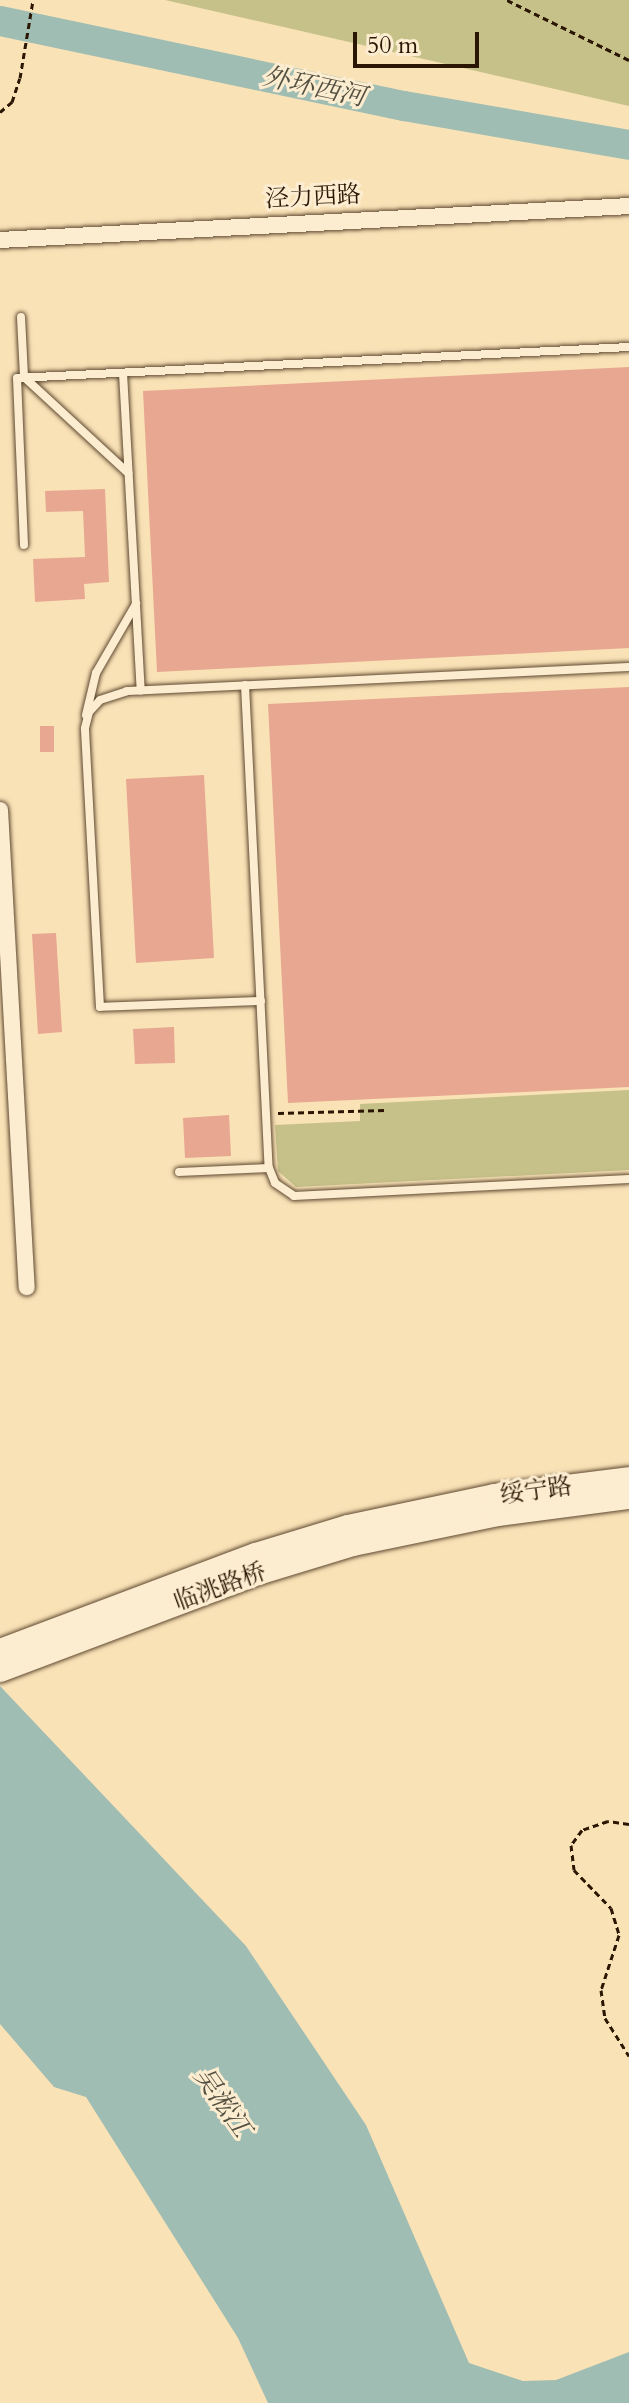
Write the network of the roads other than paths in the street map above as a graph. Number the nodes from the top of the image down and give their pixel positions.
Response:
1 (629, 206) edge
2 (0, 240) edge
3 (21, 317) dead end
4 (629, 347) edge
5 (123, 373) junction
6 (24, 377) junction
7 (129, 473) junction
8 (24, 545) dead end
9 (136, 604) junction
10 (629, 667) edge
11 (245, 685) junction
12 (141, 690) junction
13 (85, 728) junction
14 (0, 810) edge
15 (261, 1001) junction
16 (269, 1168) junction
17 (179, 1172) dead end
18 (629, 1179) edge
19 (27, 1287) dead end
20 (629, 1479) edge
21 (629, 1497) edge
22 (445, 1514) junction
23 (0, 1651) edge
24 (0, 1670) edge

1 - 2 street, 泾力西路
3 - 6 lane
4 - 5 lane
5 - 6 lane
5 - 7 lane
6 - 7 lane
6 - 8 lane
7 - 9 lane
9 - 12 lane
9 - 13 lane
10 - 11 lane
11 - 12 lane
11 - 15 lane
12 - 13 lane
13 - 15 lane
14 - 19 street
15 - 16 lane
16 - 17 lane
16 - 18 lane
20 - 22 main road, 绥宁路
21 - 22 main road, 绥宁路
22 - 23 main road, 临洮路桥
22 - 24 main road, 临洮路桥

